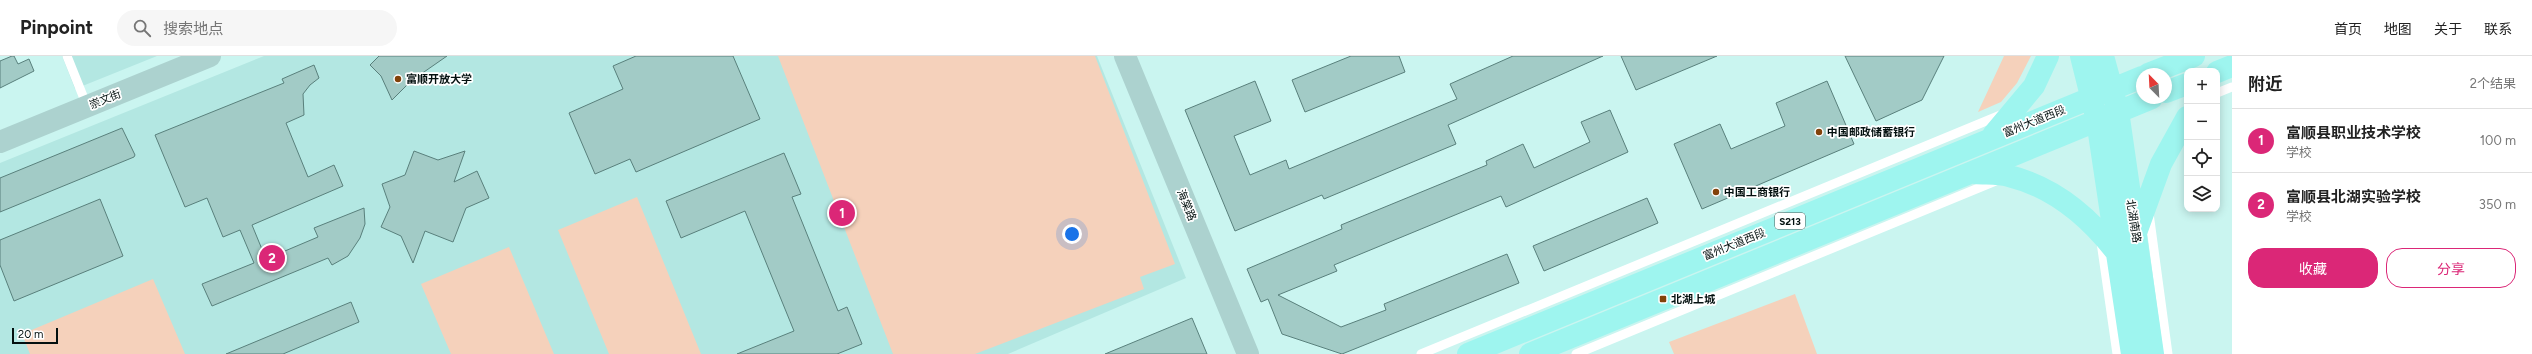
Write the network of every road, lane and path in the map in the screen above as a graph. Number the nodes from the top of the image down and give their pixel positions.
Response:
1 (67, 56) edge
2 (210, 56) edge
3 (1125, 56) edge
4 (2048, 56) edge
5 (2081, 56) edge
6 (2103, 56) edge
7 (2194, 56) edge
8 (2163, 68) edge
9 (2225, 75) edge
10 (2136, 79) edge
11 (2184, 85) edge
12 (2220, 86) edge
13 (2112, 88) junction
14 (2172, 90) edge
15 (2091, 97) junction
16 (2136, 104) edge
17 (87, 106) junction
18 (2017, 108) junction
19 (2118, 111) junction
20 (2097, 120) junction
21 (2184, 122) edge
22 (1989, 139) junction
23 (0, 142) edge
24 (1970, 173) junction
25 (2009, 175) junction
26 (2147, 200) junction
27 (2098, 229) junction
28 (2136, 233) junction
29 (2118, 253) junction
30 (2144, 282) junction
31 (2125, 297) junction
32 (2164, 317) junction
33 (2114, 331) junction
34 (1248, 354) edge
35 (1421, 354) edge
36 (1468, 354) edge
37 (1530, 354) edge
38 (1576, 354) edge
39 (2117, 354) edge
40 (2132, 354) edge
41 (2153, 354) edge
42 (2168, 354) edge

1 - 17 lane
2 - 17 street, 崇文街
3 - 34 street, 海棠路
4 - 18 main road
5 - 15 main road, 北湖南路
6 - 13 main road, 北湖南路
7 - 8 main road
9 - 12 lane
10 - 13 main road, S213
11 - 14 main road
13 - 15 main road, 富州大道西段 / S213
13 - 19 main road, 北湖南路
15 - 20 main road, 北湖南路
15 - 22 main road, 富州大道西段 / S213
16 - 19 main road, S213
17 - 23 street, 崇文街
18 - 22 main road
18 - 35 lane
19 - 20 main road, 富州大道西段 / S213
19 - 28 main road, 北湖南路
20 - 24 main road, 富州大道西段 / S213
20 - 29 main road, 北湖南路
21 - 26 main road
22 - 36 main road, 富州大道西段 / S213
24 - 25 main road
24 - 37 main road, 富州大道西段 / S213
25 - 27 main road
25 - 38 lane
26 - 28 main road
26 - 32 lane
27 - 29 main road
27 - 33 lane
28 - 30 main road, 北湖南路
29 - 31 main road, 北湖南路
30 - 32 main road
30 - 41 main road, 北湖南路
31 - 33 main road
31 - 40 main road, 北湖南路
32 - 42 lane
33 - 39 lane

